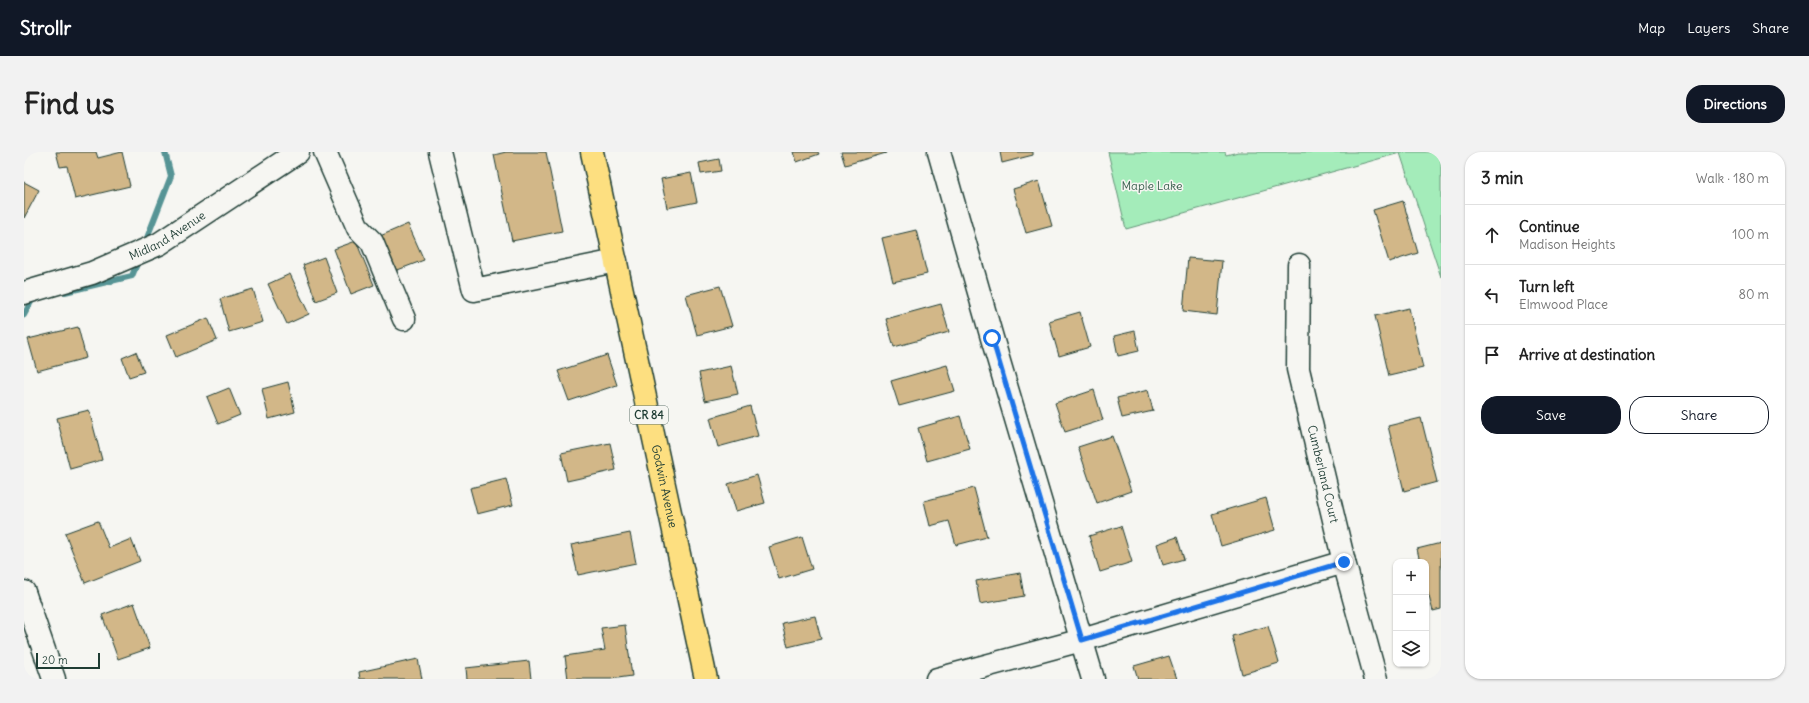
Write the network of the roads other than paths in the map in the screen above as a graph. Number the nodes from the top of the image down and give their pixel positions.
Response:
1 (298, 152) edge
2 (325, 152) edge
3 (440, 152) edge
4 (592, 152) edge
5 (939, 152) edge
6 (616, 261) junction
7 (1298, 264) dead end
8 (24, 292) edge
9 (404, 319) dead end
10 (1344, 562) junction
11 (24, 592) edge
12 (1082, 640) junction
13 (54, 679) edge
14 (706, 679) edge
15 (938, 679) edge
16 (1093, 679) edge
17 (1376, 679) edge

1 - 8 street, Midland Avenue
2 - 9 street
3 - 6 street
4 - 6 main road, Godwin Avenue / CR 84
5 - 12 street
6 - 14 main road, Godwin Avenue / CR 84
7 - 10 street, Cumberland Court
10 - 12 street
10 - 17 street, Cumberland Court
11 - 13 street
12 - 15 street
12 - 16 street

